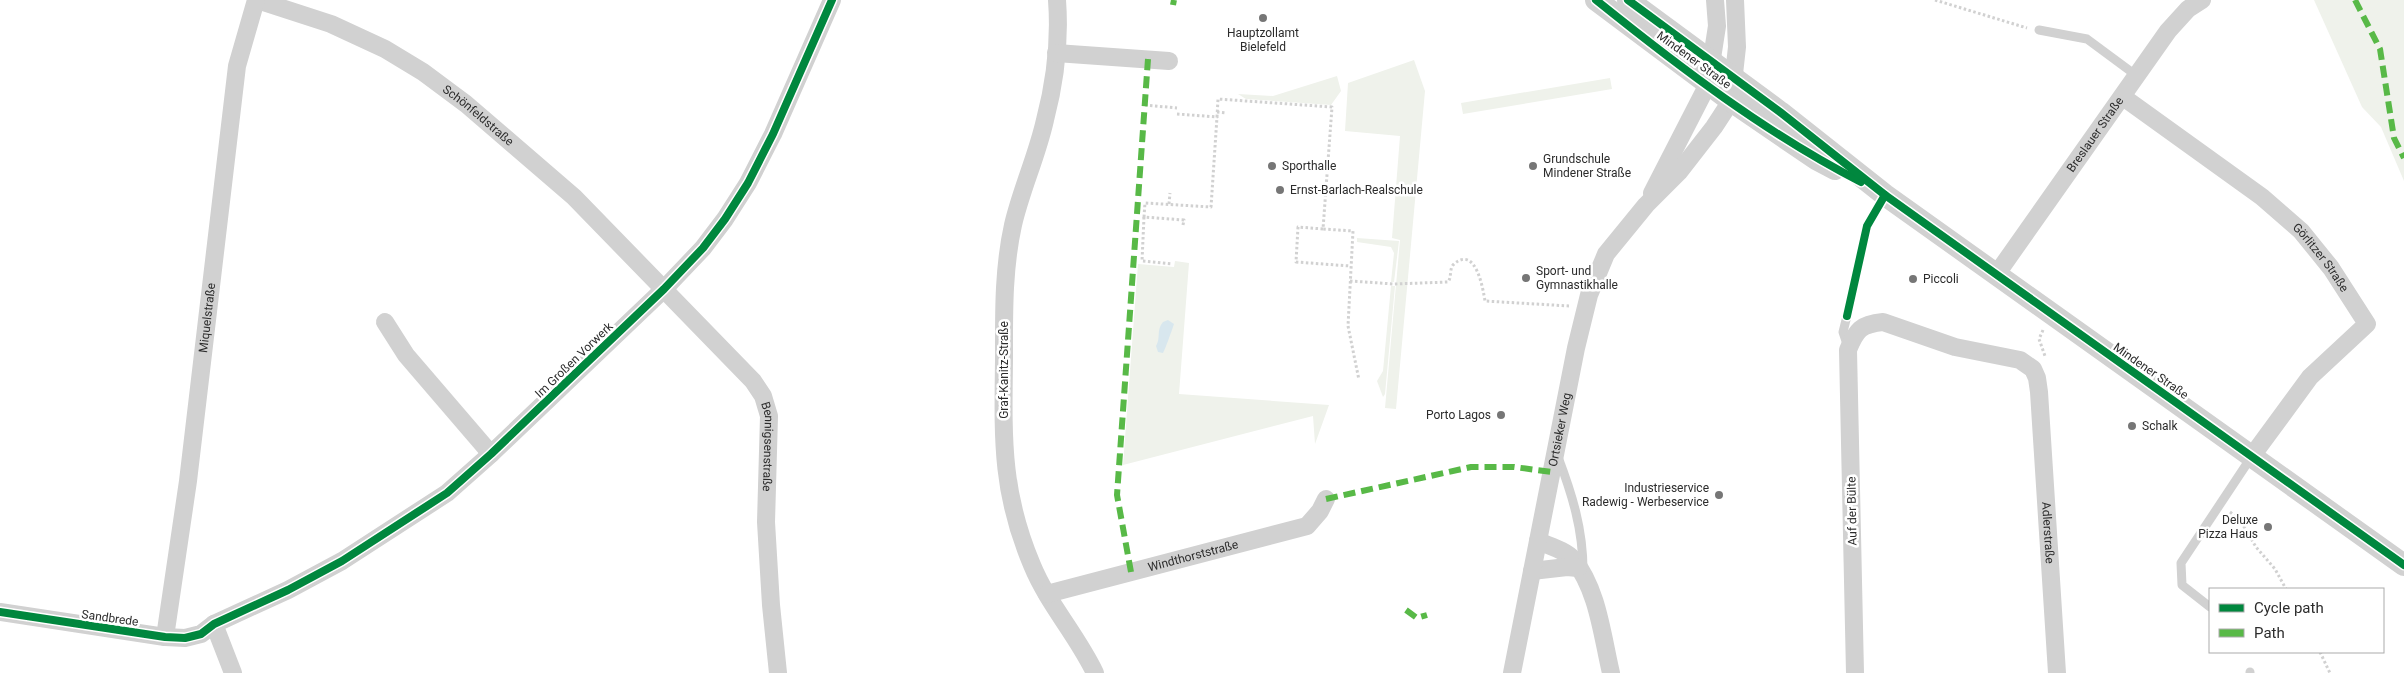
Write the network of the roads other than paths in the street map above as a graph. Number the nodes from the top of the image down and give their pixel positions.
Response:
1 (256, 0) edge
2 (832, 0) edge
3 (1057, 0) edge
4 (1596, 0) edge
5 (1628, 0) edge
6 (1715, 0) edge
7 (1735, 0) edge
8 (2202, 0) edge
9 (2039, 30) road end
10 (1056, 53) junction
11 (1169, 61) dead end
12 (1712, 62) junction
13 (2136, 76) junction
14 (1733, 78) junction
15 (1708, 84) junction
16 (2123, 97) junction
17 (1731, 101) junction
18 (1885, 195) junction
19 (1646, 204) junction
20 (1996, 274) junction
21 (664, 289) junction
22 (1846, 316) dead end
23 (384, 322) dead end
24 (1848, 350) junction
25 (1556, 452) junction
26 (491, 454) junction
27 (2252, 456) junction
28 (1326, 499) dead end
29 (1538, 541) junction
30 (2404, 566) edge
31 (1532, 571) junction
32 (1581, 571) junction
33 (1047, 594) junction
34 (2209, 606) edge
35 (0, 612) edge
36 (214, 624) junction
37 (165, 637) junction
38 (233, 673) edge
39 (778, 673) edge
40 (1095, 673) edge
41 (1512, 673) edge
42 (1611, 673) edge
43 (1854, 673) edge
44 (2057, 673) edge

1 - 21 street, Schönfeldstraße
1 - 37 street, Miquelstraße
2 - 21 street, Im Großen Vorwerk
3 - 10 street, Graf-Kanitz-Straße
4 - 15 street, Mindener Straße
5 - 12 street, Mindener Straße
6 - 12 street, Ortsieker Weg
7 - 14 street, Ortsieker Weg
8 - 13 street, Breslauer Straße
9 - 13 lane
10 - 11 street
10 - 33 street, Graf-Kanitz-Straße
12 - 14 street, Mindener Straße
12 - 15 street, Ortsieker Weg
13 - 16 street, Breslauer Straße
14 - 17 street, Ortsieker Weg
14 - 18 street, Mindener Straße
15 - 17 street, Mindener Straße
15 - 19 street, Ortsieker Weg
16 - 20 street, Breslauer Straße
16 - 27 street, Görlitzer Straße
17 - 18 street, Mindener Straße
17 - 19 street, Ortsieker Weg
18 - 20 street, Mindener Straße
19 - 25 street, Ortsieker Weg
20 - 27 street, Mindener Straße
21 - 26 street, Im Großen Vorwerk
21 - 39 street, Bennigsenstraße
22 - 24 lane, Auf der Bülte
23 - 26 street
24 - 43 street, Auf der Bülte
24 - 44 street, Adlerstraße
25 - 29 street, Ortsieker Weg
25 - 32 lane
26 - 36 street, Im Großen Vorwerk
27 - 30 street, Mindener Straße
27 - 34 lane
28 - 33 street, Windthorststraße
29 - 31 street, Ortsieker Weg
29 - 32 street
31 - 32 street
31 - 41 street, Ortsieker Weg
32 - 42 street
33 - 40 street, Graf-Kanitz-Straße
35 - 37 street, Sandbrede
36 - 37 street
36 - 38 street

